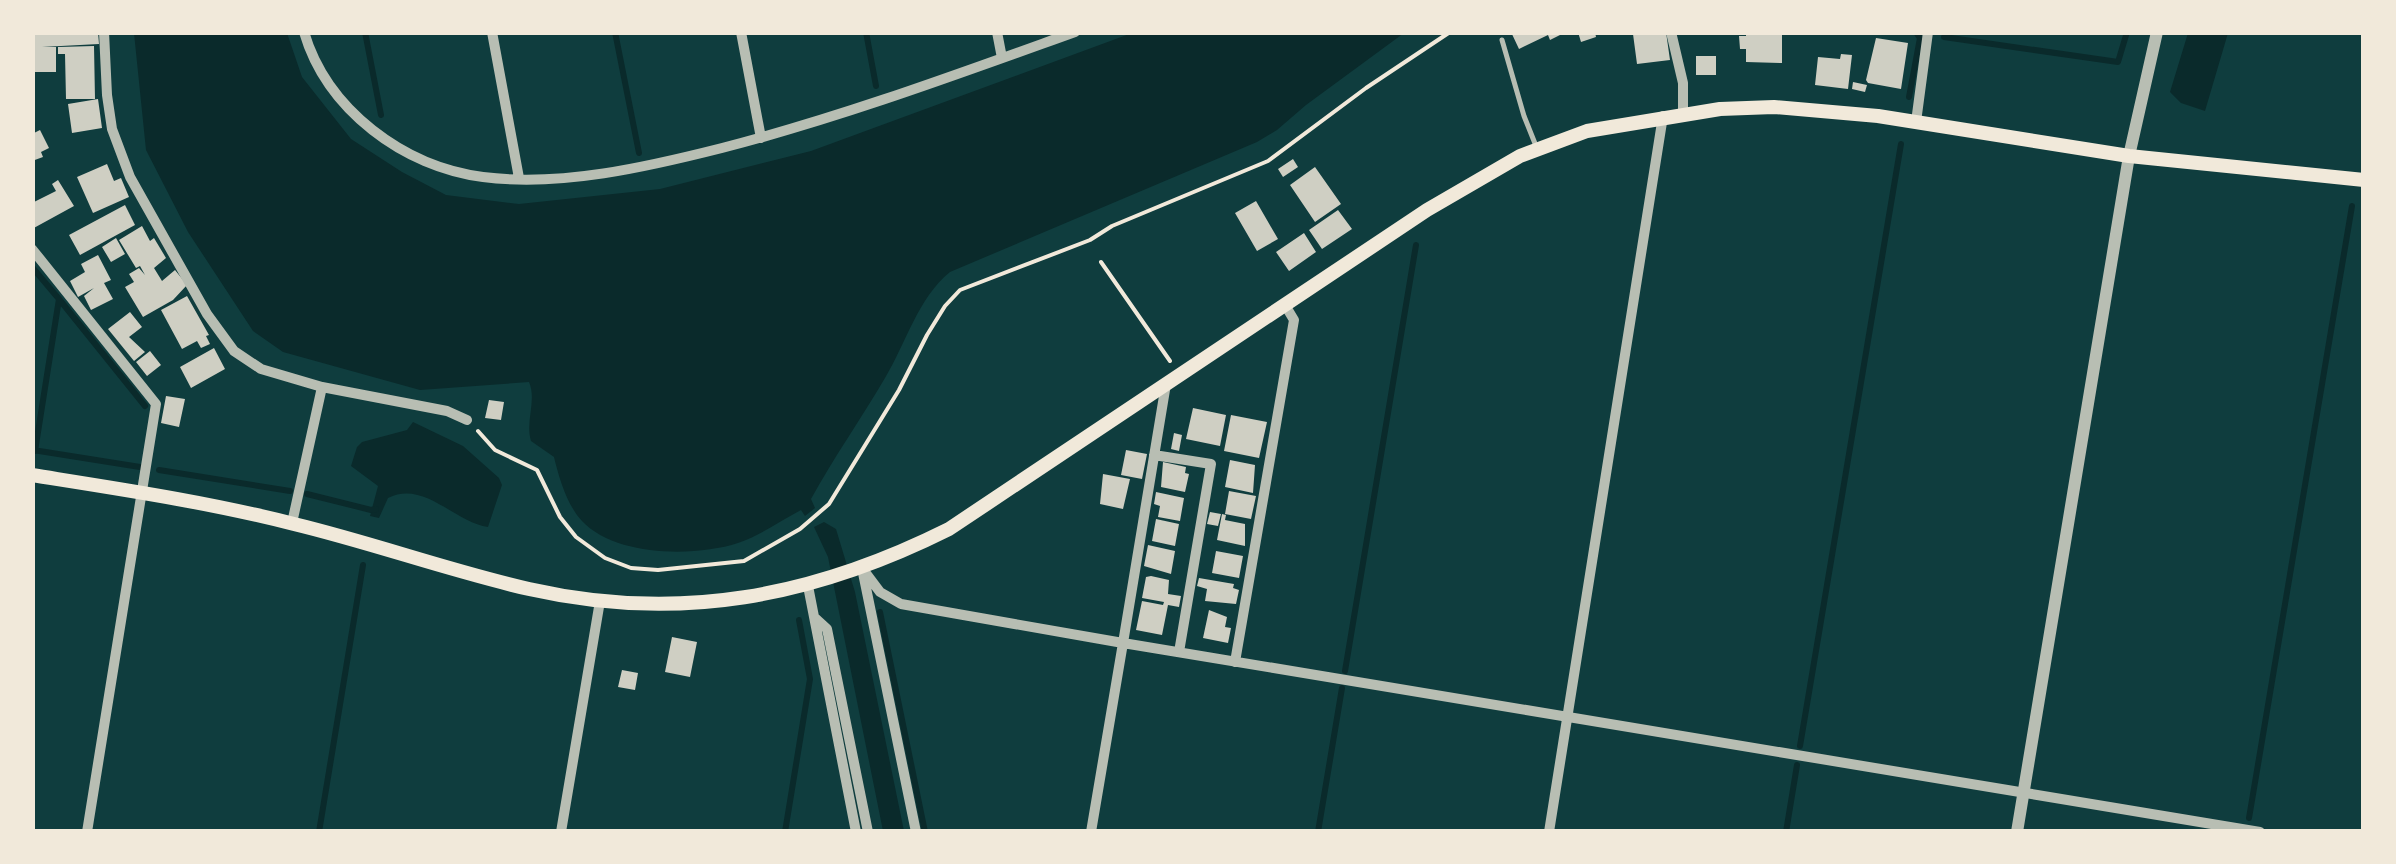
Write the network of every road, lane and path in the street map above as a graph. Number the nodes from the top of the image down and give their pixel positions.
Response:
1 (104, 32) edge
2 (304, 32) edge
3 (492, 32) edge
4 (741, 32) edge
5 (997, 32) edge
6 (1075, 32) edge
7 (1450, 32) edge
8 (1671, 32) edge
9 (1928, 32) edge
10 (2157, 32) edge
11 (1502, 40) dead end
12 (1002, 58) junction
13 (1683, 114) junction
14 (1663, 116) junction
15 (1916, 122) junction
16 (761, 138) junction
17 (1538, 150) junction
18 (2130, 156) junction
19 (520, 178) junction
20 (2364, 180) edge
21 (32, 249) edge
22 (1101, 262) dead end
23 (1285, 305) junction
24 (1173, 380) junction
25 (322, 387) junction
26 (467, 420) joint
27 (1154, 455) junction
28 (32, 475) edge
29 (142, 493) junction
30 (292, 523) junction
31 (858, 569) junction
32 (808, 586) junction
33 (600, 601) junction
34 (814, 617) junction
35 (1122, 643) junction
36 (1179, 652) junction
37 (1235, 662) junction
38 (1568, 717) junction
39 (2023, 792) junction
40 (87, 832) edge
41 (561, 832) edge
42 (856, 832) edge
43 (868, 832) edge
44 (916, 832) edge
45 (1091, 832) edge
46 (1549, 832) edge
47 (2017, 832) edge
48 (2260, 832) edge

1 - 25 street
2 - 19 street
3 - 19 street
4 - 16 street
5 - 12 street
6 - 12 street
7 - 26 path
8 - 13 street
9 - 15 street
10 - 18 street
11 - 17 lane
12 - 16 street
13 - 14 main road
13 - 15 main road
14 - 17 main road
14 - 38 street
15 - 18 main road
16 - 19 street
17 - 23 main road
18 - 20 main road
18 - 39 street
21 - 29 street
22 - 24 path
23 - 24 main road
23 - 37 street
24 - 27 street
24 - 31 main road
25 - 26 street
25 - 30 street
27 - 35 street
27 - 36 street
28 - 29 main road
29 - 30 main road
29 - 40 street
30 - 33 main road
31 - 32 main road
31 - 35 street
31 - 44 street
32 - 33 main road
32 - 34 street
33 - 41 street
34 - 42 street
34 - 43 street
35 - 36 street
35 - 45 street
36 - 37 street
37 - 38 street
38 - 39 street
38 - 46 street
39 - 47 street
39 - 48 street

